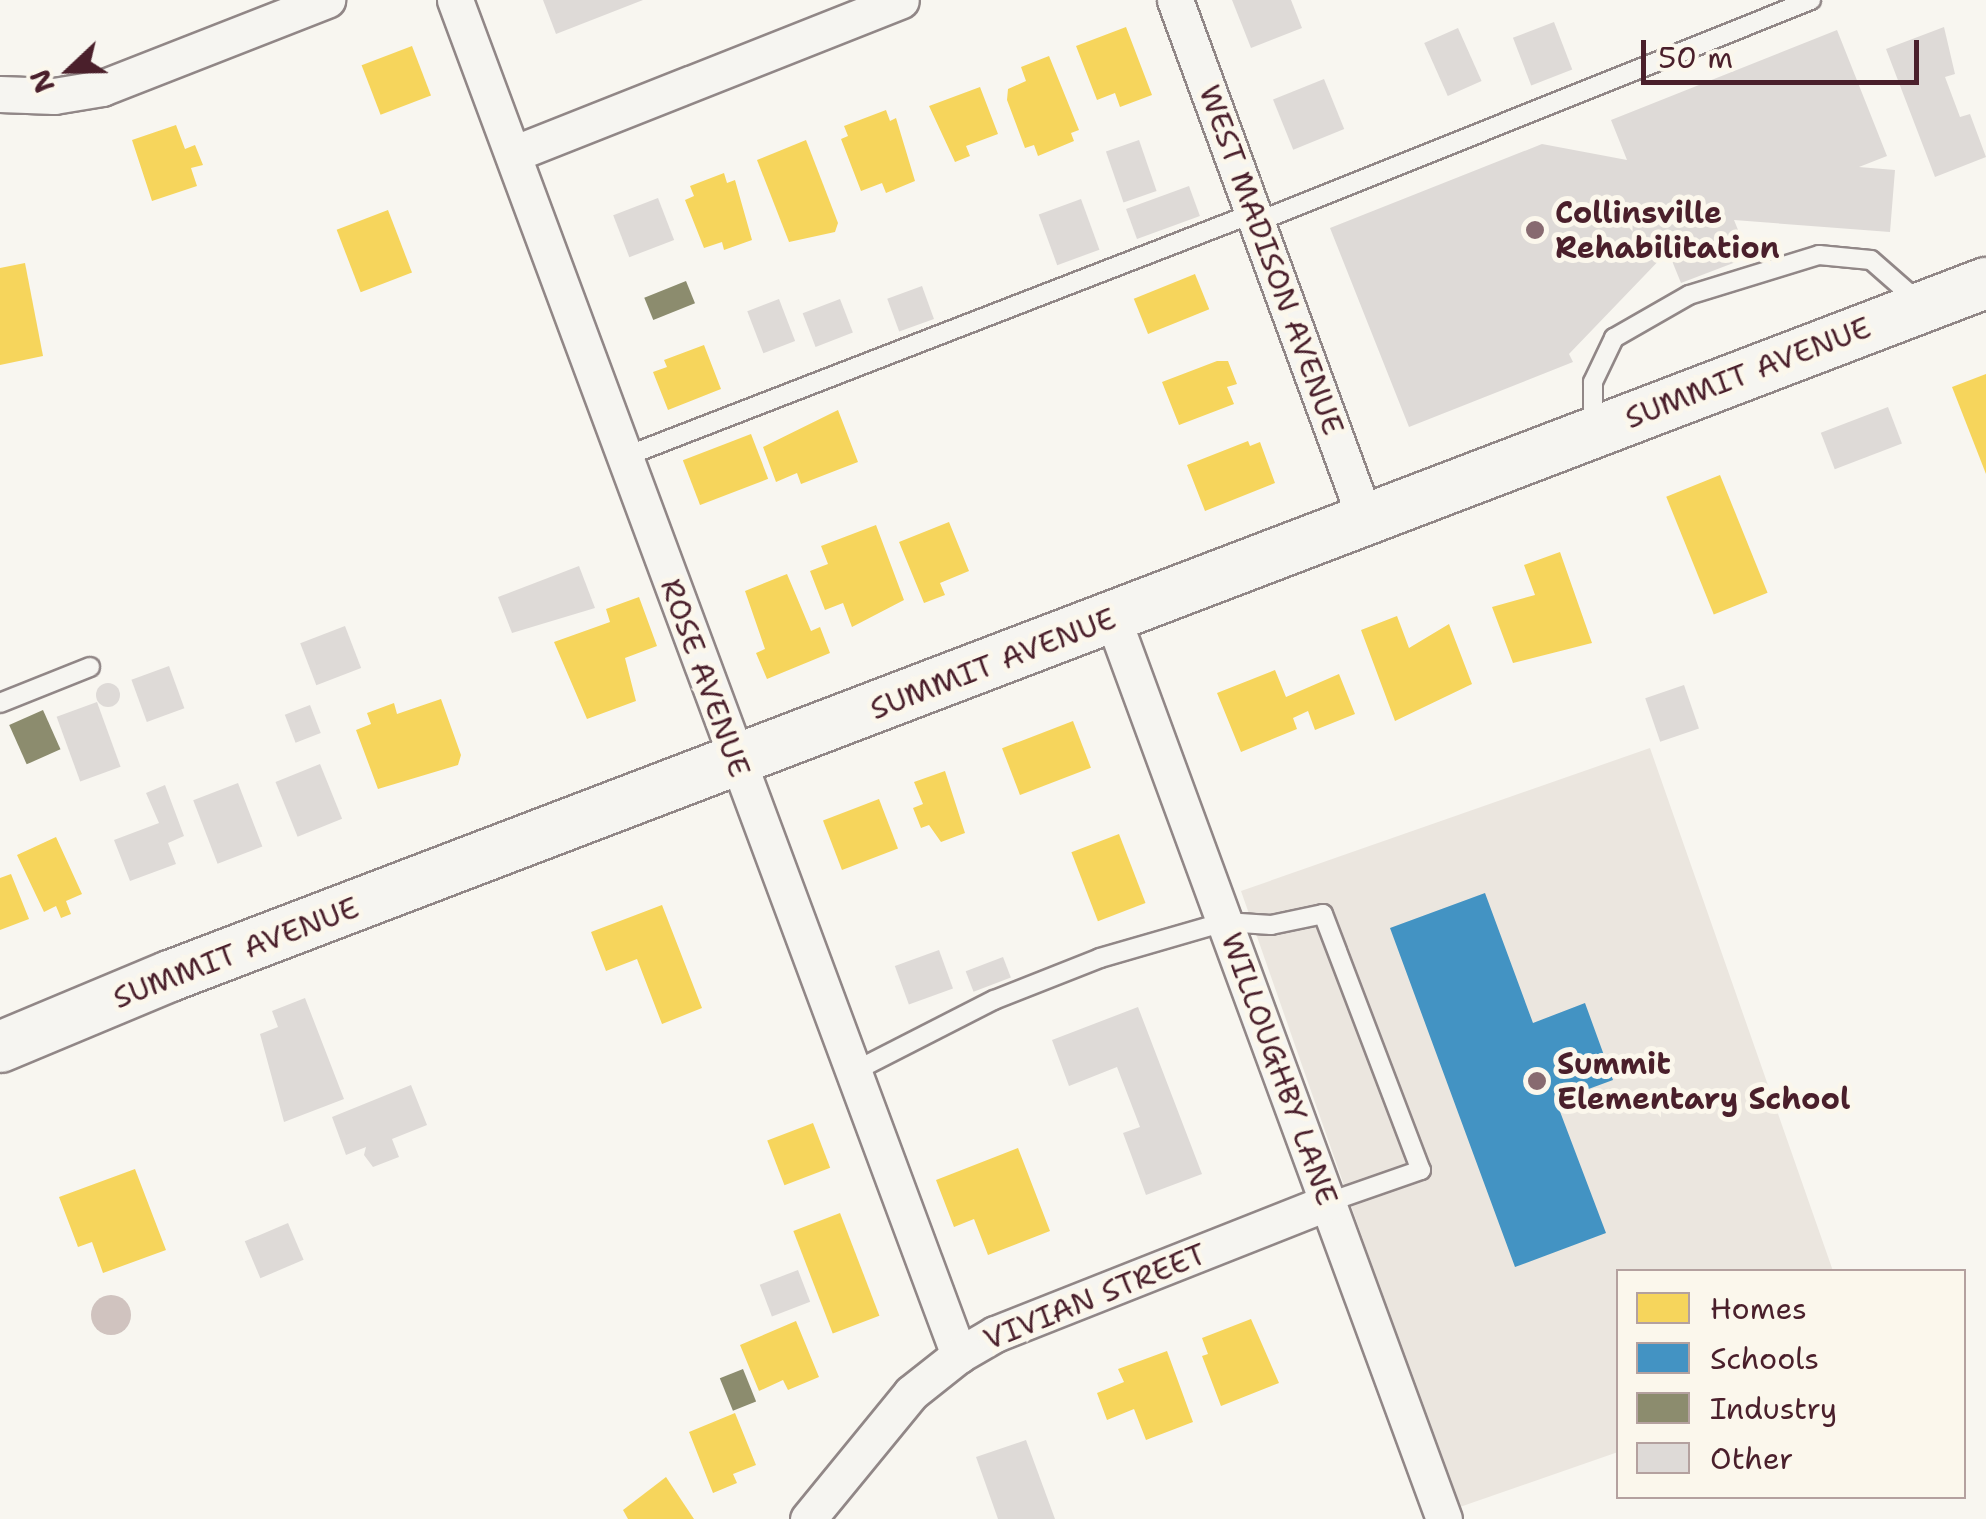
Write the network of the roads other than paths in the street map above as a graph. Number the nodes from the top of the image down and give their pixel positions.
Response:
1 (327, 0) edge
2 (455, 0) edge
3 (901, 0) edge
4 (1175, 0) edge
5 (1810, 0) edge
6 (0, 94) edge
7 (513, 154) junction
8 (1255, 218) junction
9 (1986, 283) edge
10 (1923, 306) junction
11 (1593, 434) junction
12 (624, 457) junction
13 (1366, 521) junction
14 (1113, 618) junction
15 (90, 667) dead end
16 (0, 703) edge
17 (736, 763) junction
18 (1225, 922) junction
19 (0, 1048) edge
20 (857, 1070) junction
21 (1329, 1202) junction
22 (959, 1355) junction
23 (808, 1519) edge
24 (1444, 1519) edge

1 - 6 street
2 - 7 street, ROSE AVENUE
3 - 7 street
4 - 8 street, WEST MADISON AVENUE
5 - 8 lane
7 - 12 street, ROSE AVENUE
8 - 12 lane
8 - 13 street, WEST MADISON AVENUE
9 - 10 street, SUMMIT AVENUE
10 - 11 street, SUMMIT AVENUE
10 - 11 lane
11 - 13 street, SUMMIT AVENUE
12 - 17 street, ROSE AVENUE
13 - 14 street, SUMMIT AVENUE
14 - 17 street, SUMMIT AVENUE
14 - 18 street, WILLOUGHBY LANE
15 - 16 lane
17 - 19 street, SUMMIT AVENUE
17 - 20 street, ROSE AVENUE
18 - 20 lane
18 - 21 street, WILLOUGHBY LANE
18 - 21 lane
20 - 22 street, ROSE AVENUE
21 - 22 street, VIVIAN STREET
21 - 24 street, WILLOUGHBY LANE
22 - 23 street, VIVIAN STREET

